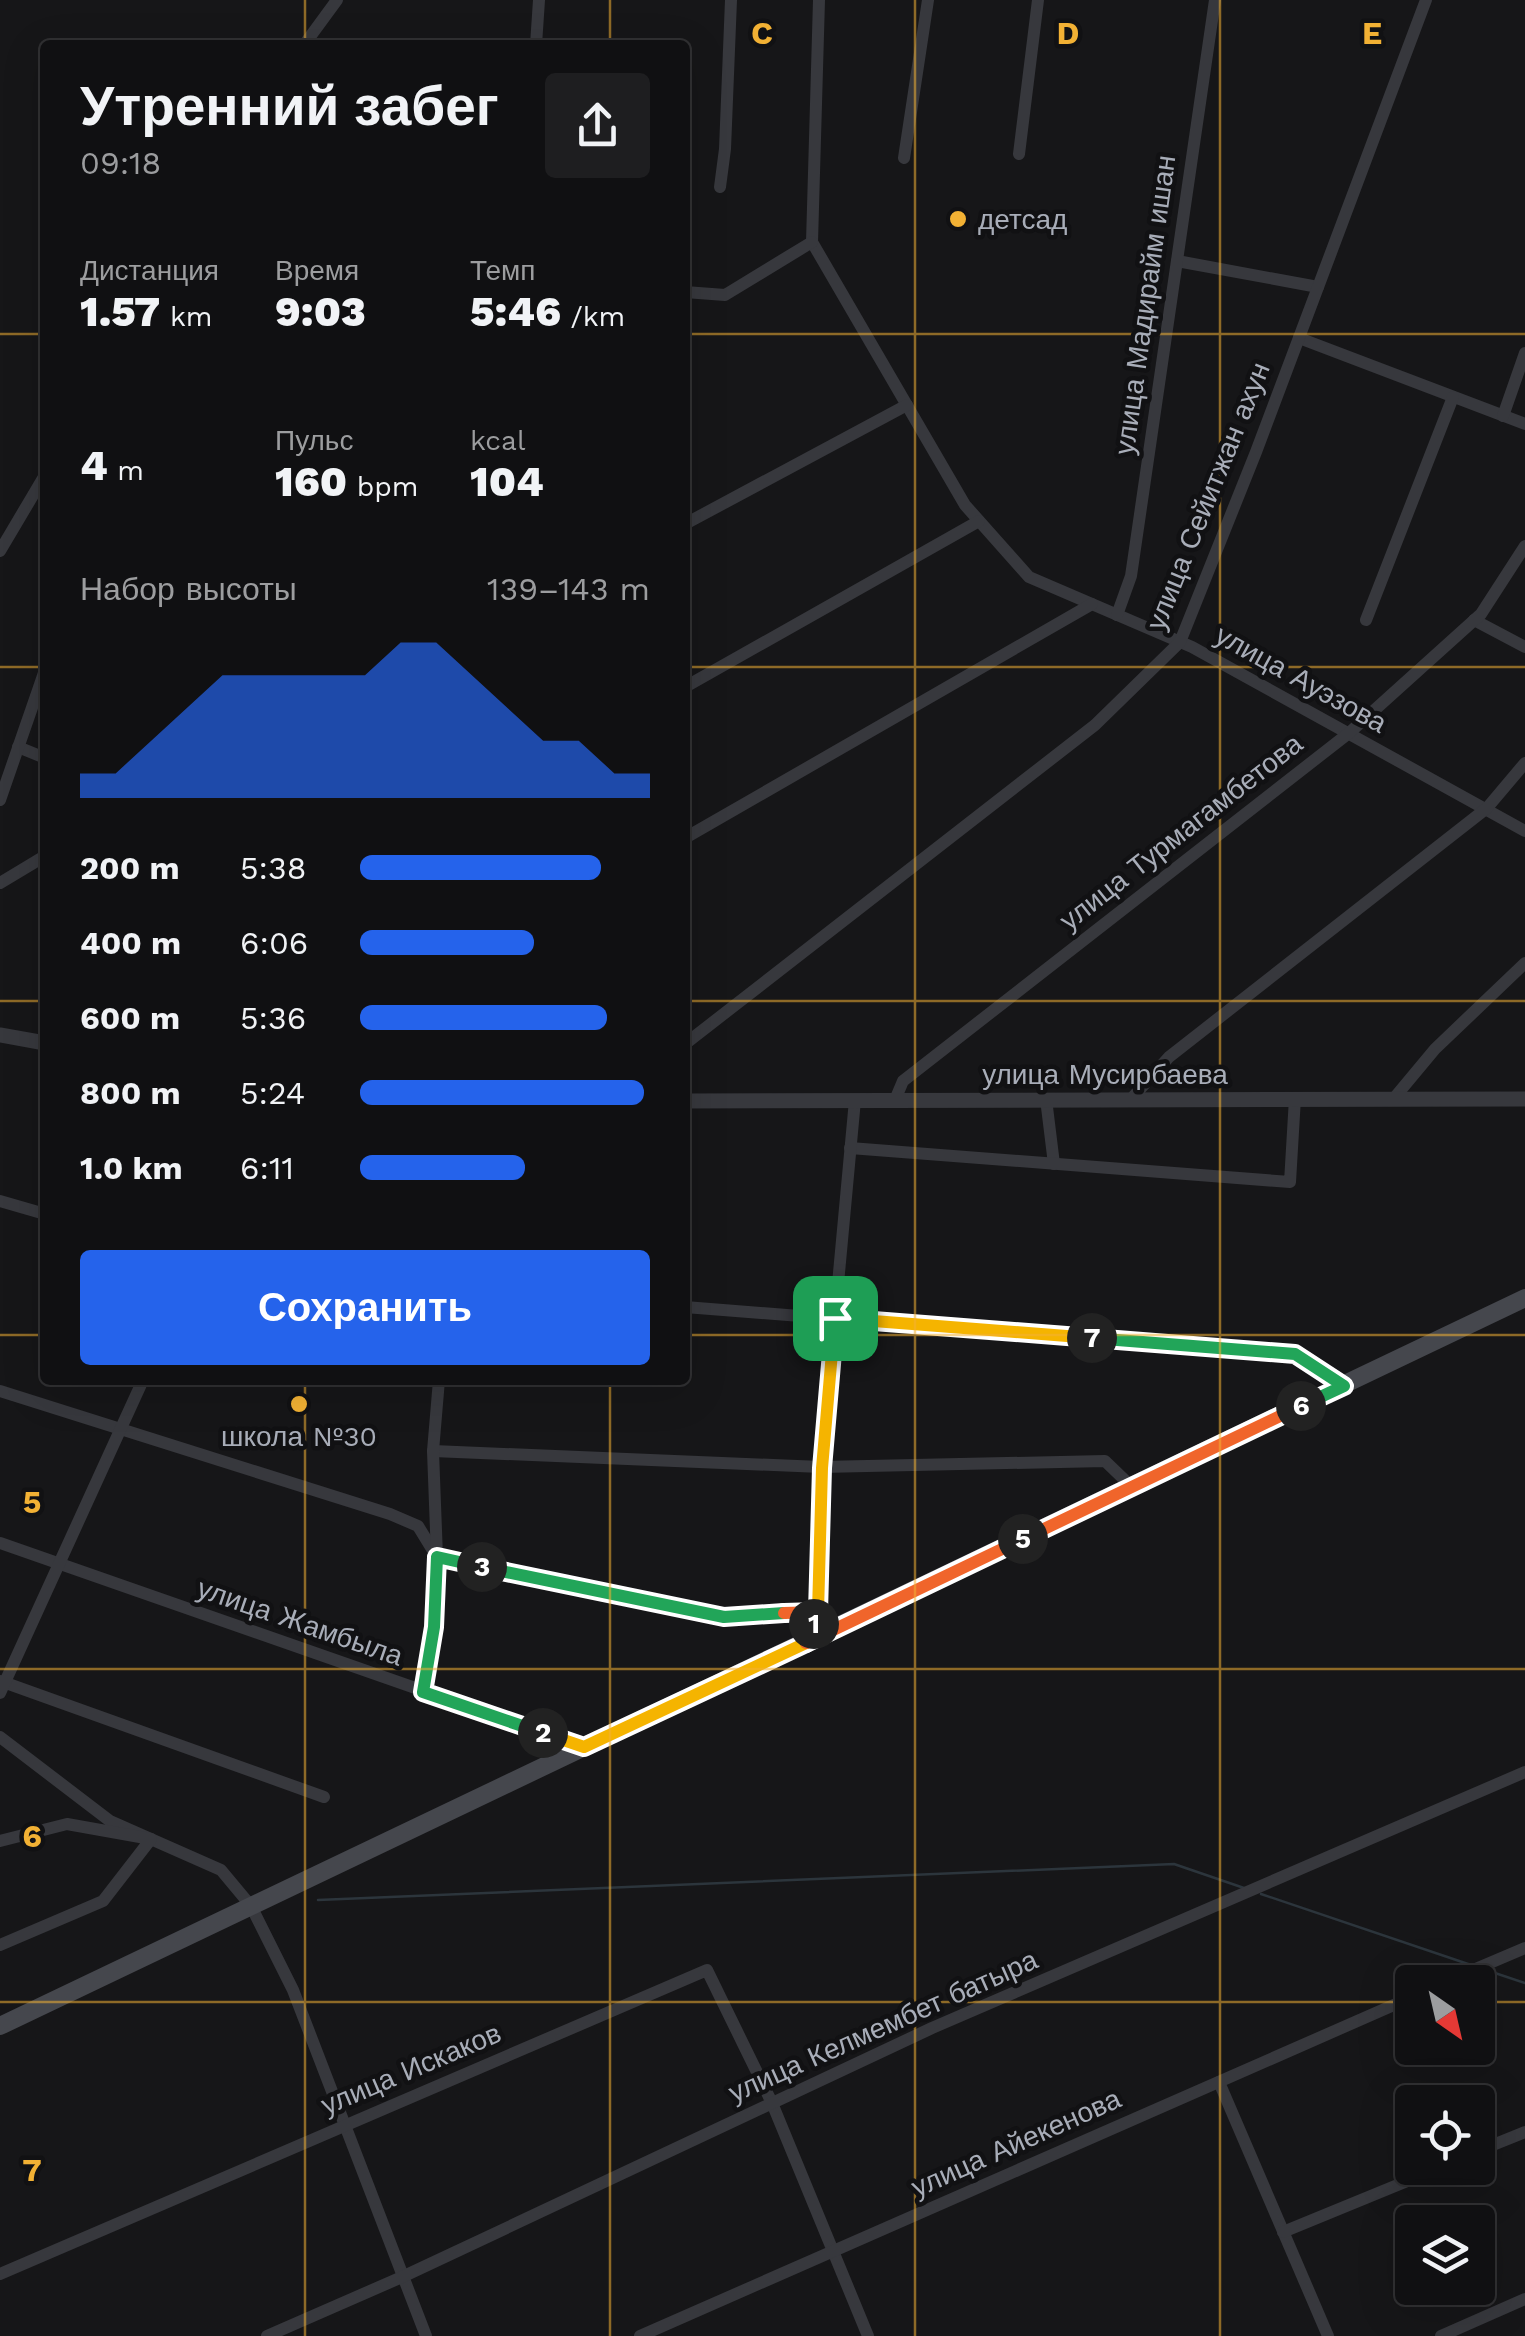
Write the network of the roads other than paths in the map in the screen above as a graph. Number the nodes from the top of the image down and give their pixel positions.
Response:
1 (337, 0) edge
2 (539, 0) edge
3 (730, 0) edge
4 (818, 0) edge
5 (928, 0) edge
6 (1038, 0) edge
7 (1215, 0) edge
8 (1426, 0) edge
9 (308, 40) edge
10 (536, 40) edge
11 (1020, 154) dead end
12 (904, 158) dead end
13 (720, 188) dead end
14 (812, 242) junction
15 (1177, 261) junction
16 (1318, 287) junction
17 (690, 292) edge
18 (1299, 338) junction
19 (1525, 353) edge
20 (1452, 397) junction
21 (907, 405) junction
22 (1503, 416) junction
23 (1525, 424) edge
24 (40, 483) edge
25 (690, 521) edge
26 (979, 521) junction
27 (1525, 546) edge
28 (0, 550) edge
29 (1092, 604) junction
30 (1117, 615) junction
31 (1366, 620) dead end
32 (1474, 620) junction
33 (1180, 642) junction
34 (1525, 647) edge
35 (40, 684) edge
36 (690, 685) edge
37 (1349, 733) junction
38 (18, 747) junction
39 (40, 756) edge
40 (1525, 763) edge
41 (0, 800) edge
42 (1487, 808) junction
43 (1525, 831) edge
44 (690, 835) edge
45 (40, 859) edge
46 (0, 883) edge
47 (1525, 963) edge
48 (0, 1035) edge
49 (690, 1040) edge
50 (40, 1042) edge
51 (1396, 1097) junction
52 (1132, 1098) junction
53 (1294, 1098) junction
54 (1046, 1099) junction
55 (854, 1100) junction
56 (896, 1100) junction
57 (1525, 1100) edge
58 (690, 1101) edge
59 (850, 1148) junction
60 (1054, 1164) junction
61 (0, 1201) edge
62 (40, 1213) edge
63 (1525, 1298) edge
64 (690, 1307) edge
65 (835, 1318) junction
66 (141, 1385) edge
67 (439, 1385) edge
68 (1344, 1386) junction
69 (0, 1391) edge
70 (120, 1430) junction
71 (433, 1450) junction
72 (822, 1468) junction
73 (1132, 1488) junction
74 (0, 1543) edge
75 (437, 1557) junction
76 (59, 1563) junction
77 (818, 1612) junction
78 (806, 1643) junction
79 (2, 1685) edge
80 (423, 1692) junction
81 (0, 1737) edge
82 (584, 1747) junction
83 (1525, 1772) edge
84 (324, 1796) dead end
85 (150, 1839) junction
86 (0, 1842) edge
87 (252, 1906) junction
88 (0, 1946) edge
89 (1525, 1948) edge
90 (1485, 1965) edge
91 (1395, 2004) edge
92 (0, 2026) edge
93 (1218, 2082) junction
94 (772, 2104) junction
95 (344, 2126) junction
96 (1525, 2132) edge
97 (1495, 2145) edge
98 (1398, 2185) edge
99 (1283, 2232) junction
100 (831, 2252) junction
101 (0, 2274) edge
102 (402, 2277) junction
103 (1525, 2299) edge
104 (267, 2336) edge
105 (426, 2336) edge
106 (640, 2336) edge
107 (868, 2336) edge
108 (1328, 2336) edge
109 (1440, 2336) edge

1 - 9 street
2 - 10 street
3 - 13 street
4 - 14 street
5 - 12 street
6 - 11 street
7 - 15 street, улица Мадирайм ишан
8 - 16 street, улица Сейитжан ахун
14 - 17 street
14 - 21 street, улица Ауэзова
15 - 16 street
15 - 30 street, улица Мадирайм ишан
16 - 18 street, улица Сейитжан ахун
18 - 20 street
18 - 33 street, улица Сейитжан ахун
19 - 22 street
20 - 22 street
20 - 31 street
21 - 25 street
21 - 26 street, улица Ауэзова
22 - 23 street
24 - 28 street
26 - 29 street, улица Ауэзова
26 - 36 street
27 - 32 street, улица Турмагамбетова
29 - 30 street, улица Ауэзова
29 - 44 street
30 - 33 street, улица Ауэзова
32 - 34 street
32 - 37 street, улица Турмагамбетова
33 - 37 street, улица Ауэзова
33 - 49 street, улица Сейитжан ахун
35 - 38 street
37 - 42 street, улица Ауэзова
37 - 56 street, улица Турмагамбетова
38 - 39 street
38 - 41 street
40 - 42 street
42 - 43 street, улица Ауэзова
42 - 52 street
45 - 46 street
47 - 51 street
48 - 50 street
51 - 53 street, улица Мусирбаева
51 - 57 street, улица Мусирбаева
52 - 53 street, улица Мусирбаева
52 - 54 street, улица Мусирбаева
53 - 60 street
54 - 56 street, улица Мусирбаева
54 - 60 street
55 - 56 street, улица Мусирбаева
55 - 58 street, улица Мусирбаева
55 - 59 street
59 - 60 street
59 - 65 street
61 - 62 street
63 - 68 main road
64 - 65 street
65 - 68 street
65 - 72 street
66 - 70 street
67 - 71 street
68 - 73 main road
69 - 70 street
70 - 75 street
70 - 76 street
71 - 72 street
71 - 75 street
72 - 73 street
72 - 77 street
73 - 78 main road
74 - 76 street, улица Жамбыла
75 - 77 street
75 - 80 street
76 - 79 street
76 - 80 street, улица Жамбыла
77 - 78 street
78 - 82 main road
79 - 84 street
80 - 82 street, улица Жамбыла
81 - 85 street
82 - 87 main road
83 - 94 street, улица Келмембет батыра
85 - 86 street
85 - 87 street
85 - 88 street
87 - 92 main road
87 - 95 street
89 - 90 street
91 - 93 street, улица Айекенова
93 - 99 street
93 - 100 street, улица Айекенова
94 - 95 street, улица Искаков
94 - 100 street
94 - 102 street, улица Келмембет батыра
95 - 101 street, улица Искаков
95 - 102 street
96 - 97 street
98 - 99 street
99 - 108 street
100 - 106 street, улица Айекенова
100 - 107 street
102 - 104 street, улица Келмембет батыра
102 - 105 street
103 - 109 street

